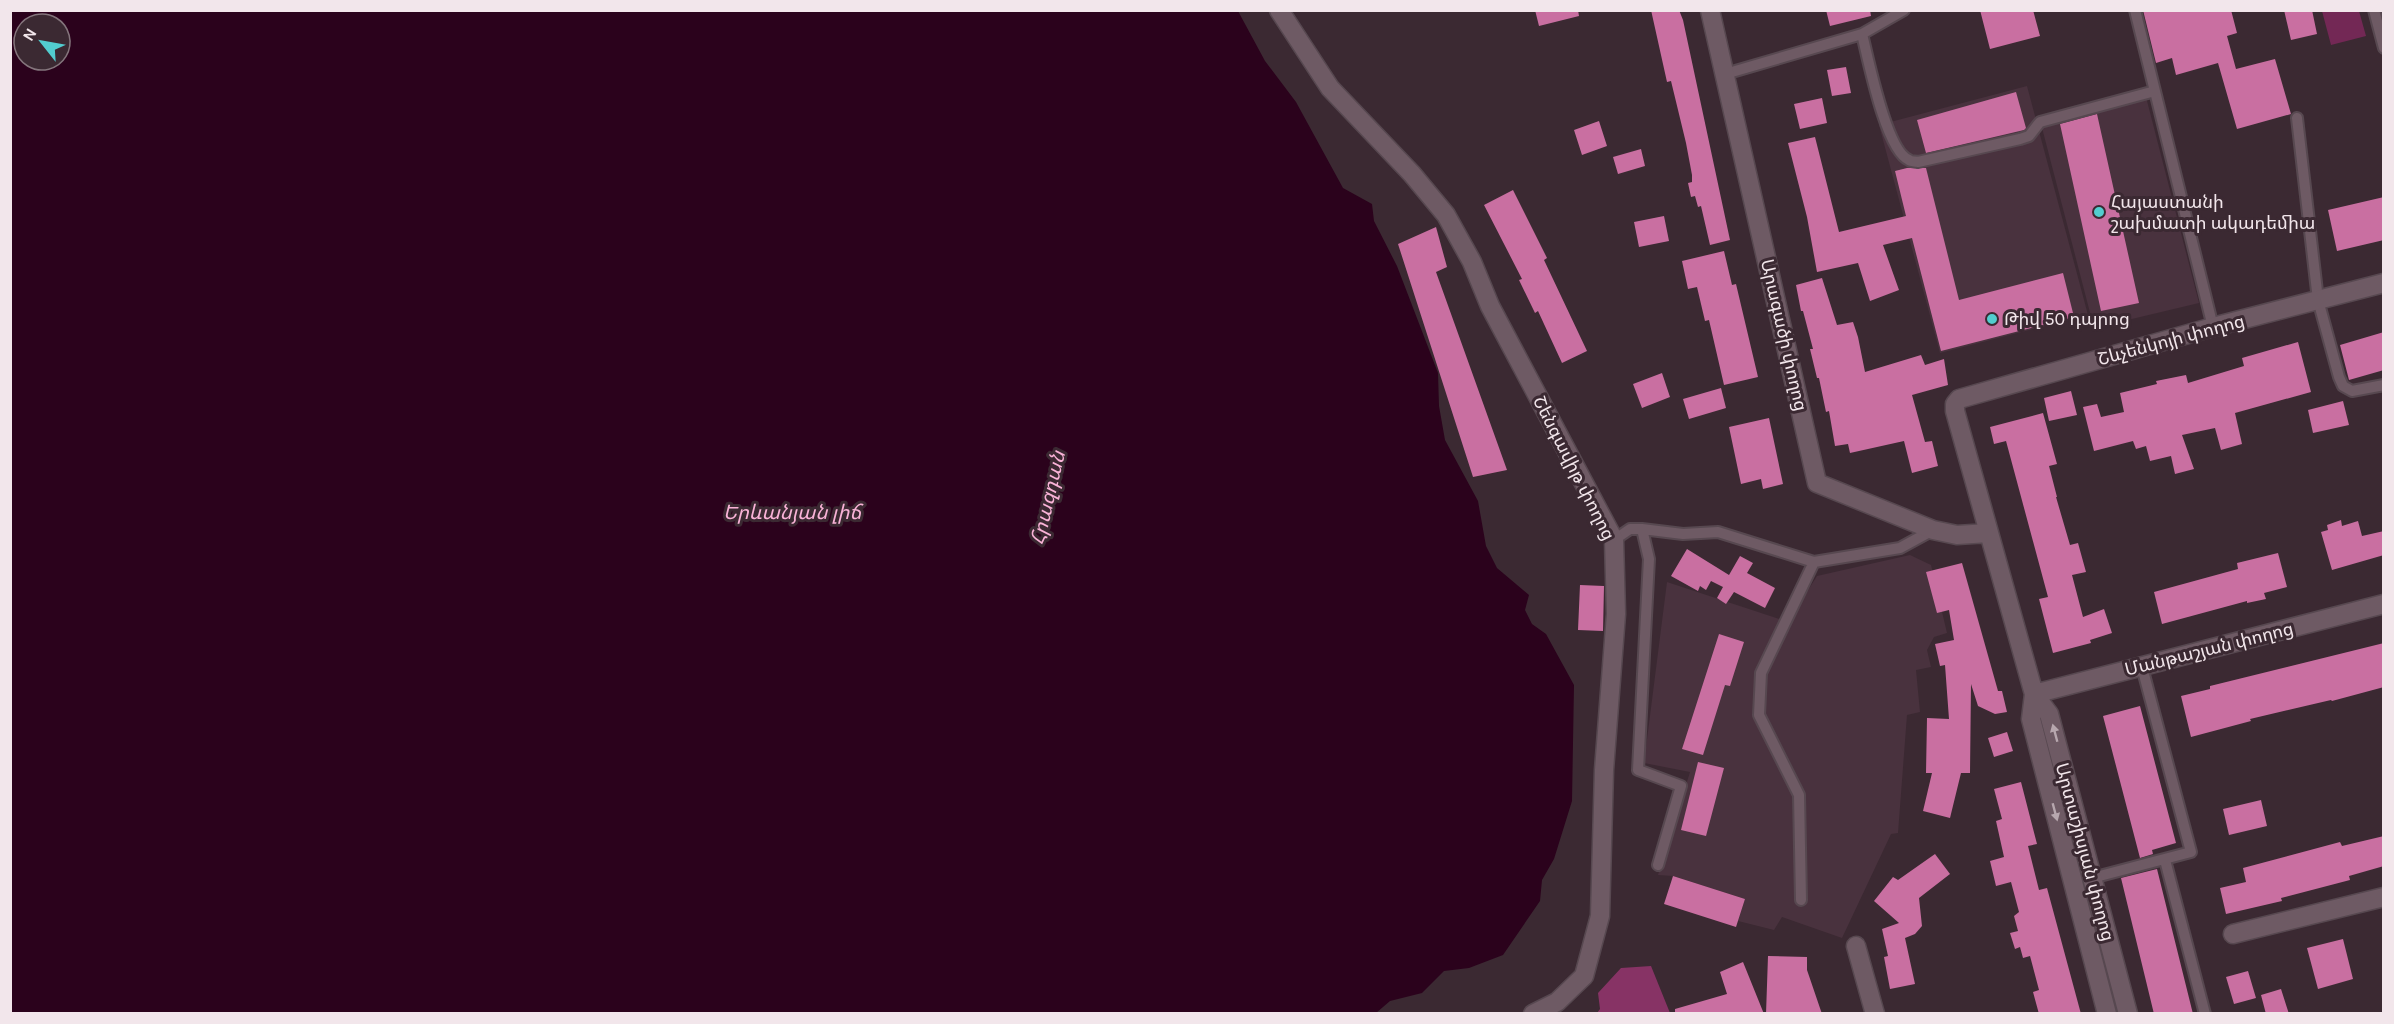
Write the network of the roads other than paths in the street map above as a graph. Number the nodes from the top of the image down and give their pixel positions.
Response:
1 (1279, 10) edge
2 (1710, 10) edge
3 (1904, 10) edge
4 (2135, 10) edge
5 (2374, 10) edge
6 (1889, 15) edge
7 (1862, 33) junction
8 (2384, 48) edge
9 (1725, 74) junction
10 (2155, 91) junction
11 (2297, 118) dead end
12 (2384, 283) edge
13 (2318, 300) junction
14 (2213, 327) junction
15 (2384, 385) edge
16 (1959, 399) joint
17 (1642, 529) junction
18 (1933, 530) junction
19 (1989, 532) junction
20 (1614, 540) junction
21 (1814, 562) junction
22 (2384, 604) edge
23 (2142, 666) junction
24 (2034, 694) junction
25 (2165, 860) junction
26 (1658, 865) dead end
27 (2092, 878) junction
28 (2384, 897) edge
29 (1801, 900) dead end
30 (2233, 934) dead end
31 (1856, 946) dead end
32 (1533, 1014) edge
33 (1875, 1014) edge
34 (2107, 1014) edge
35 (2128, 1014) edge
36 (2205, 1014) edge

1 - 20 street, Շենգավիթ փողոց
2 - 9 street, Արագածի փողոց
3 - 6 lane
4 - 10 lane
5 - 8 lane
6 - 7 lane
7 - 9 lane
7 - 10 lane
9 - 18 street, Արագածի փողոց
10 - 14 lane
11 - 13 lane
12 - 13 street, Շևչենկոյի փողոց
13 - 14 street, Շևչենկոյի փողոց
13 - 15 lane
14 - 16 street, Շևչենկոյի փողոց
16 - 19 street, Արտաշիսյան փողոց
17 - 20 lane
17 - 21 lane
17 - 26 lane
18 - 19 street, Արագածի փողոց
18 - 21 lane
19 - 24 street, Արտաշիսյան փողոց
20 - 32 street, Շենգավիթ փողոց
21 - 29 lane
22 - 23 street, Մանթաշյան փողոց
23 - 24 street, Մանթաշյան փողոց
23 - 25 lane
27 -> 24 street, Արտաշիսյան փողոց
24 -> 34 street, Արտաշիսյան փողոց
25 - 27 lane
25 - 36 lane
27 - 35 street, Արտաշիսյան փողոց
28 - 30 street
31 - 33 street

